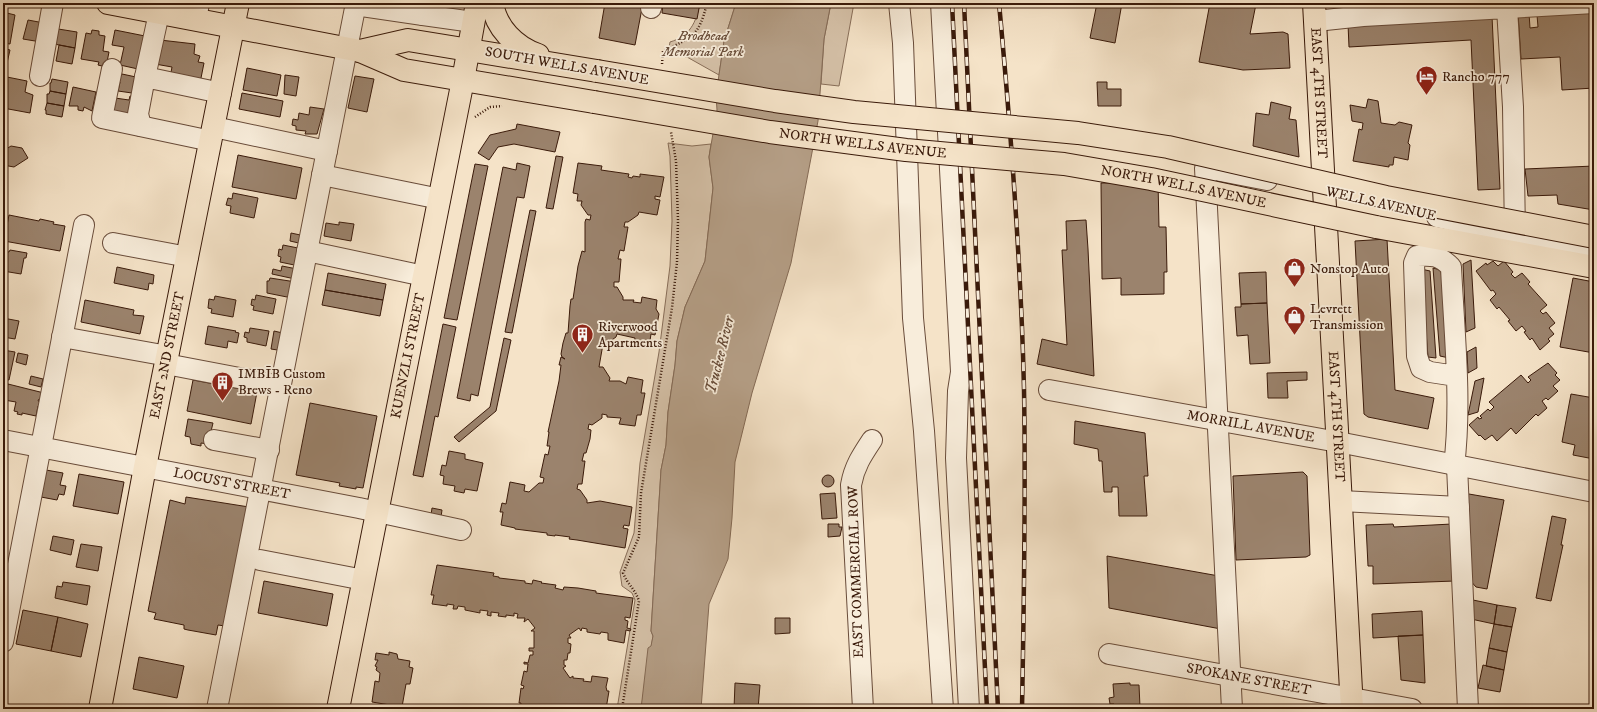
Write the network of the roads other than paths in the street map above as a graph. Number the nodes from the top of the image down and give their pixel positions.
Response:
1 (53, 3) edge
2 (238, 3) edge
3 (492, 3) edge
4 (899, 3) edge
5 (941, 3) edge
6 (1594, 3) edge
7 (113, 4) edge
8 (355, 4) edge
9 (1508, 8) junction
10 (424, 9) edge
11 (198, 12) edge
12 (1315, 12) edge
13 (159, 13) junction
14 (475, 13) edge
15 (234, 28) junction
16 (353, 49) junction
17 (468, 49) junction
18 (570, 66) junction
19 (112, 69) dead end
20 (40, 76) dead end
21 (145, 77) junction
22 (464, 80) junction
23 (221, 93) junction
24 (141, 126) junction
25 (770, 132) joint
26 (213, 134) junction
27 (327, 151) junction
28 (322, 175) junction
29 (1325, 192) junction
30 (440, 199) junction
31 (84, 225) dead end
32 (1515, 235) junction
33 (1594, 237) edge
34 (113, 242) dead end
35 (1556, 244) junction
36 (1594, 248) edge
37 (307, 251) junction
38 (188, 257) junction
39 (1594, 257) edge
40 (1594, 267) edge
41 (424, 276) junction
42 (62, 337) junction
43 (167, 360) junction
44 (1456, 376) junction
45 (281, 386) junction
46 (1049, 390) dead end
47 (1218, 420) junction
48 (3, 440) edge
49 (214, 440) dead end
50 (872, 440) dead end
51 (1338, 442) junction
52 (41, 447) junction
53 (268, 450) junction
54 (1455, 466) junction
55 (145, 467) junction
56 (261, 489) junction
57 (1594, 492) edge
58 (1341, 501) junction
59 (1458, 507) junction
60 (377, 512) junction
61 (461, 530) dead end
62 (260, 560) dead end
63 (364, 580) junction
64 (3, 642) edge
65 (1109, 654) dead end
66 (1230, 676) junction
67 (1352, 704) edge
68 (100, 709) edge
69 (217, 709) edge
70 (338, 709) edge
71 (863, 709) edge
72 (943, 709) edge
73 (969, 709) edge
74 (1232, 709) edge
75 (1412, 709) edge
76 (1468, 709) edge

1 - 20 street
2 - 15 main road, EAST 2ND STREET
3 - 18 main road
4 - 72 street
5 - 73 street
6 - 9 street
7 - 13 main road, SOUTH WELLS AVENUE
8 - 10 street
8 - 16 street
9 - 12 street
9 - 32 street
10 - 14 street
11 - 13 main road, SOUTH WELLS AVENUE
11 - 15 main road, SOUTH WELLS AVENUE
12 - 29 main road, EAST 4TH STREET
13 - 21 street
14 - 17 main road, KUENZLI STREET
15 - 16 main road, SOUTH WELLS AVENUE
15 - 23 main road, EAST 2ND STREET
16 - 17 main road, SOUTH WELLS AVENUE
16 - 22 main road, SOUTH WELLS AVENUE
16 - 27 street
17 - 18 main road, SOUTH WELLS AVENUE
17 - 22 main road, KUENZLI STREET
18 - 33 main road, SOUTH WELLS AVENUE, bridge
19 - 24 street
21 - 23 street
21 - 24 street
22 - 25 main road, SOUTH WELLS AVENUE, bridge
22 - 30 main road, KUENZLI STREET
23 - 26 main road, EAST 2ND STREET
24 - 26 street
25 - 40 main road, NORTH WELLS AVENUE, bridge
26 - 27 street
26 - 38 main road, EAST 2ND STREET
27 - 28 street
28 - 30 street
28 - 37 street
29 - 32 street, WELLS AVENUE
29 - 47 street, WELLS AVENUE
29 - 51 main road, EAST 4TH STREET
30 - 41 main road, KUENZLI STREET
31 - 42 street
32 - 35 street, WELLS AVENUE
34 - 38 street
35 - 36 street, WELLS AVENUE
35 - 39 street, WELLS AVENUE
37 - 41 street
37 - 45 street
38 - 43 main road, EAST 2ND STREET
41 - 60 main road, KUENZLI STREET
42 - 43 street
42 - 52 street
43 - 45 street
43 - 55 main road, EAST 2ND STREET
44 - 44 street
44 - 54 street
45 - 53 street
46 - 47 street, MORRILL AVENUE
47 - 51 street, MORRILL AVENUE
47 - 66 street
48 - 52 street, LOCUST STREET
49 - 53 street
50 - 71 street, EAST COMMERCIAL ROW
51 - 54 street, MORRILL AVENUE
51 - 58 main road, EAST 4TH STREET
52 - 55 street, LOCUST STREET
52 - 64 street
53 - 56 street
54 - 57 street, MORRILL AVENUE
54 - 59 street
55 - 56 street, LOCUST STREET
55 - 68 main road, EAST 2ND STREET
56 - 60 street, LOCUST STREET
56 - 69 street
58 - 59 street
58 - 67 main road, EAST 4TH STREET
59 - 76 street
60 - 61 street, LOCUST STREET
60 - 63 main road, KUENZLI STREET
62 - 63 street
63 - 70 main road, KUENZLI STREET
65 - 66 street, SPOKANE STREET
66 - 67 street, SPOKANE STREET
66 - 74 street
67 - 75 street, SPOKANE STREET

